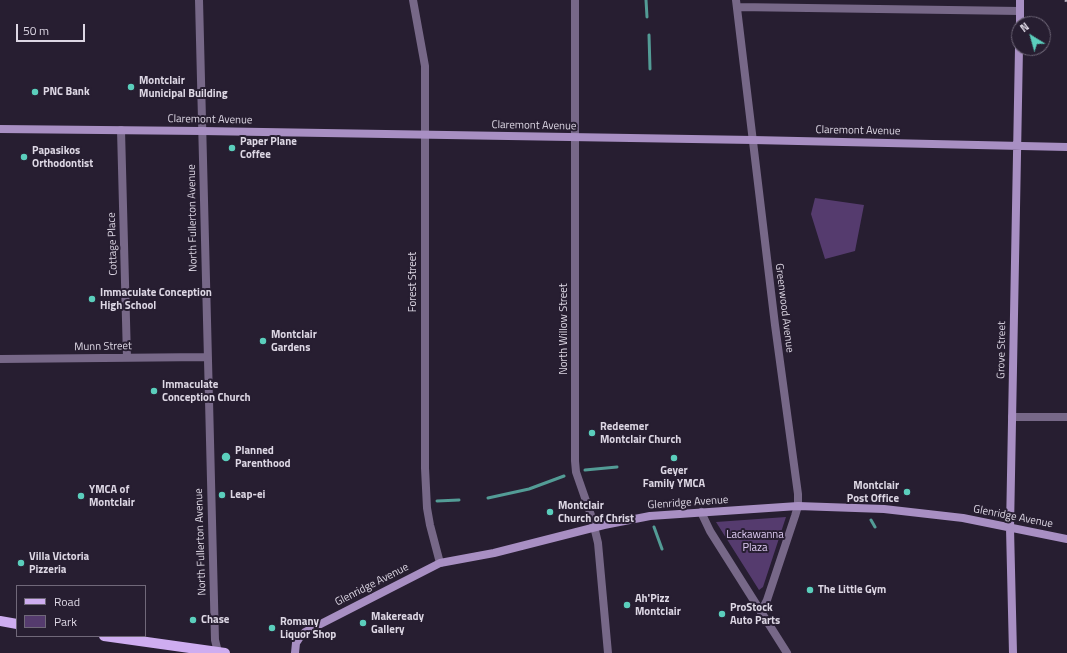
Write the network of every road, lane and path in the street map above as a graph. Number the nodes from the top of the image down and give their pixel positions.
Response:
1 (199, 0) edge
2 (413, 0) edge
3 (575, 0) edge
4 (1020, 0) edge
5 (736, 3) edge
6 (1020, 11) junction
7 (1020, 16) edge
8 (1019, 56) edge
9 (0, 129) edge
10 (121, 130) junction
11 (202, 131) junction
12 (424, 135) junction
13 (576, 138) junction
14 (752, 140) junction
15 (1017, 146) junction
16 (1067, 147) edge
17 (207, 357) junction
18 (127, 358) junction
19 (0, 360) edge
20 (1012, 417) junction
21 (1067, 417) edge
22 (798, 506) junction
23 (701, 512) junction
24 (595, 528) junction
25 (1010, 528) junction
26 (1067, 538) edge
27 (440, 563) junction
28 (761, 612) junction
29 (0, 621) edge
30 (16, 624) edge
31 (111, 637) edge
32 (220, 653) edge
33 (295, 653) edge
34 (608, 653) edge
35 (787, 653) edge
36 (1013, 653) edge

1 - 11 street, North Fullerton Avenue
2 - 12 street, Forest Street
3 - 13 street, North Willow Street
4 - 6 street
5 - 6 street
5 - 14 street, Greenwood Avenue
6 - 7 street
8 - 15 street, Grove Street
9 - 10 street, Claremont Avenue
10 - 11 street, Claremont Avenue
10 - 18 street, Cottage Place
11 - 12 street, Claremont Avenue
11 - 17 street, North Fullerton Avenue
12 - 13 street, Claremont Avenue
12 - 27 street, Forest Street
13 - 14 street, Claremont Avenue
13 - 24 street, North Willow Street
14 - 15 street, Claremont Avenue
14 - 22 street, Greenwood Avenue
15 - 16 street, Claremont Avenue
15 - 20 street, Grove Street
17 - 18 street, Munn Street
17 - 32 street, North Fullerton Avenue
18 - 19 street, Munn Street
20 - 21 street
20 - 25 street, Grove Street
22 - 23 street, Glenridge Avenue
22 - 25 street, Glenridge Avenue
22 - 28 street, Greenwood Avenue
23 - 24 street, Glenridge Avenue
23 - 28 street
24 - 27 street, Glenridge Avenue
24 - 34 street, North Willow Street
25 - 26 street, Glenridge Avenue
25 - 36 street, Grove Street
27 - 33 street, Glenridge Avenue
28 - 35 street
29 - 30 main road
31 - 32 main road

